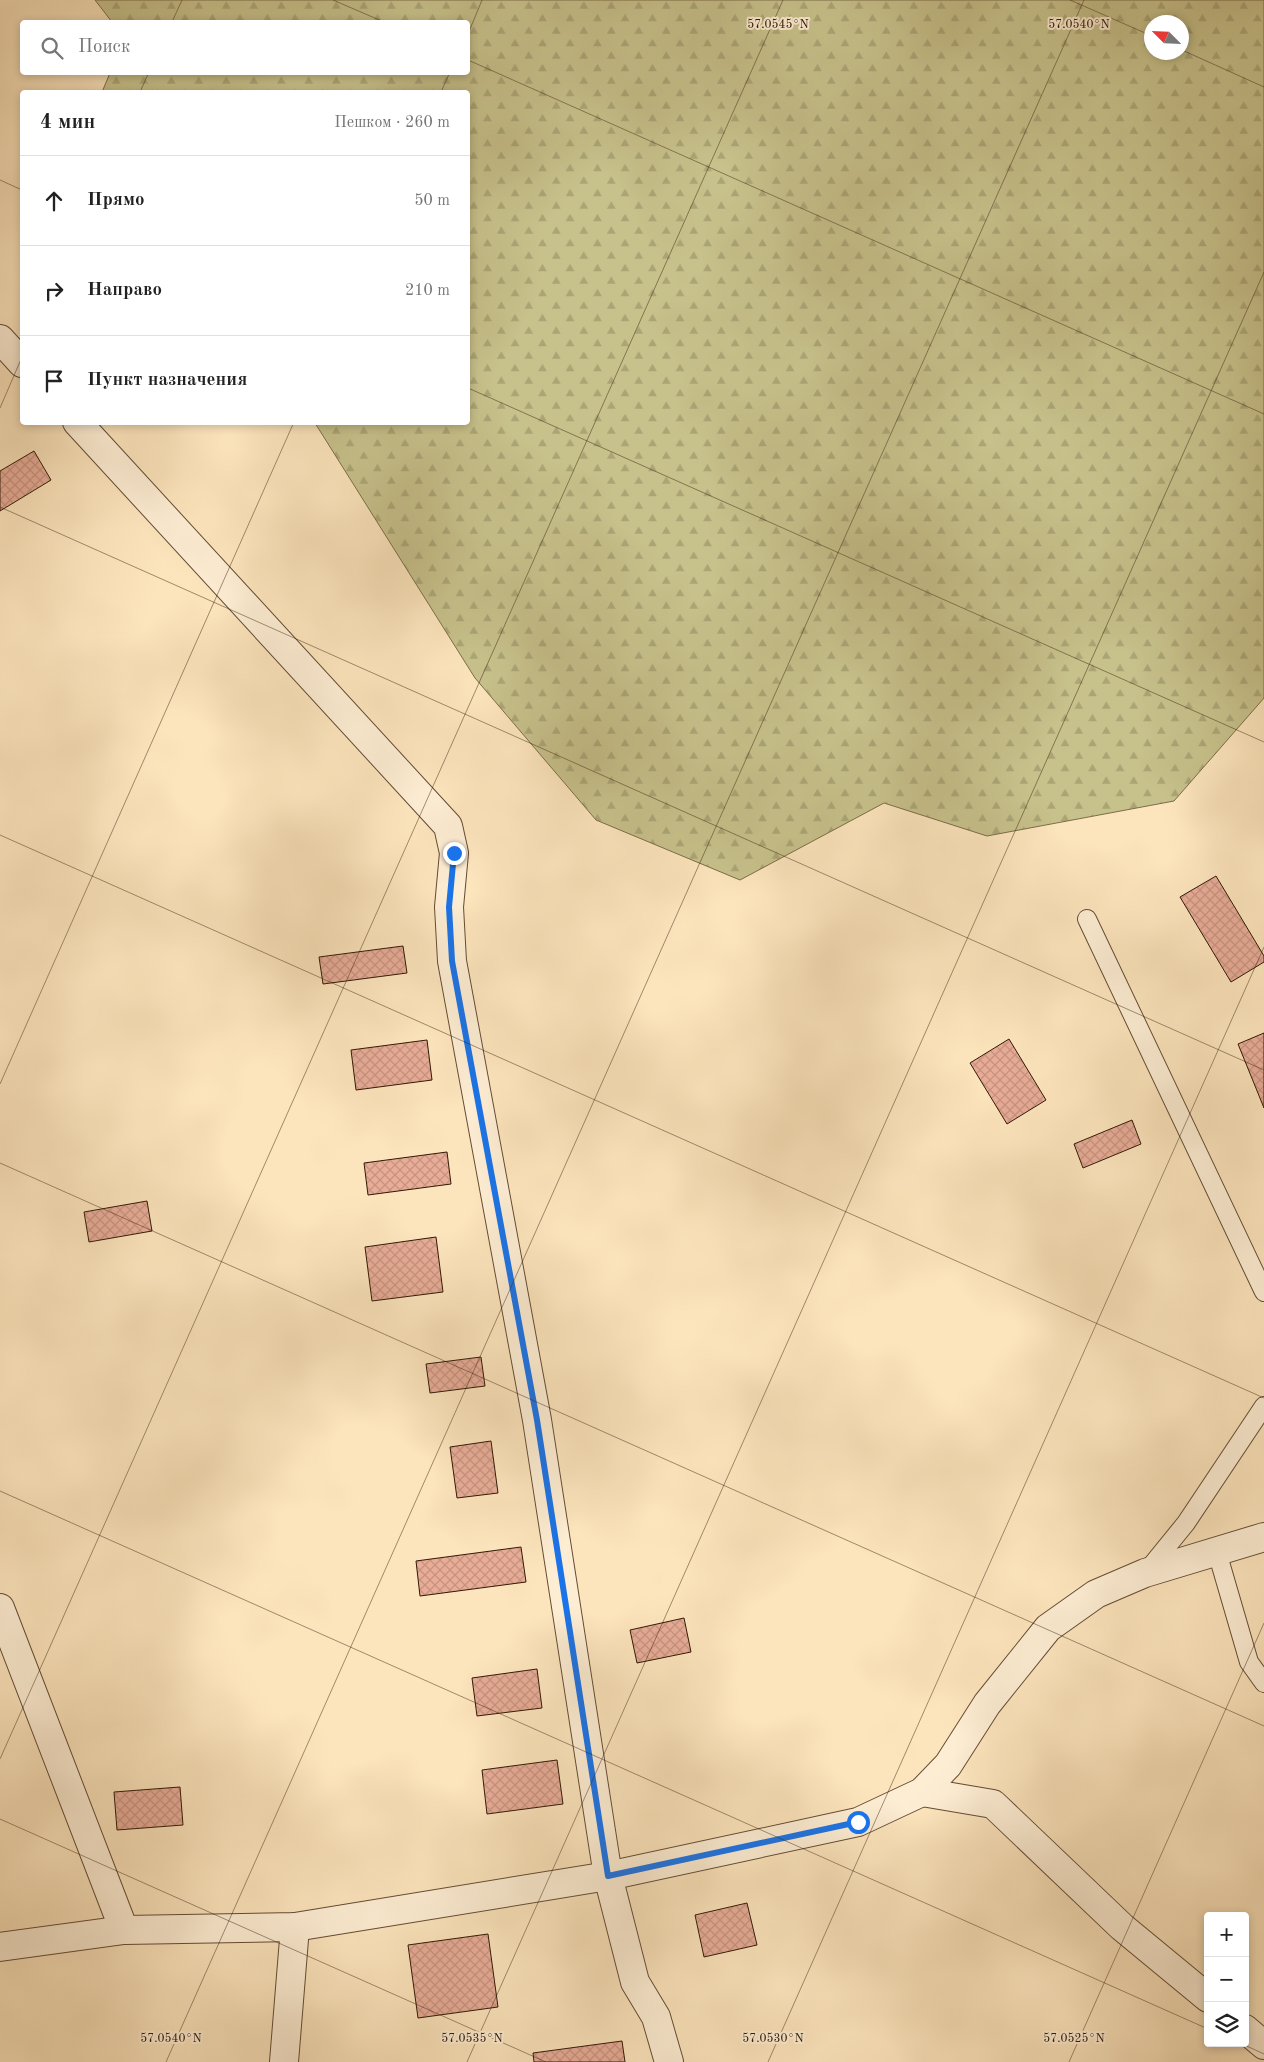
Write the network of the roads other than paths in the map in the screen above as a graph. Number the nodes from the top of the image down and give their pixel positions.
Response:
1 (0, 339) edge
2 (20, 361) edge
3 (80, 425) edge
4 (1088, 920) dead end
5 (1264, 1292) edge
6 (1264, 1406) edge
7 (1264, 1537) edge
8 (1217, 1552) junction
9 (1145, 1573) junction
10 (0, 1608) edge
11 (1264, 1683) edge
12 (922, 1792) junction
13 (608, 1876) junction
14 (295, 1927) junction
15 (124, 1930) junction
16 (0, 1947) edge
17 (1204, 1995) edge
18 (1249, 2032) edge
19 (1264, 2045) edge
20 (284, 2062) edge
21 (669, 2062) edge

1 - 2 street
3 - 13 street
4 - 5 lane
6 - 9 lane
7 - 8 street
8 - 9 street
8 - 11 lane
9 - 12 street
10 - 15 street
12 - 13 street
12 - 17 street
13 - 14 street
13 - 21 street
14 - 15 street
14 - 20 street
15 - 16 street
18 - 19 street

